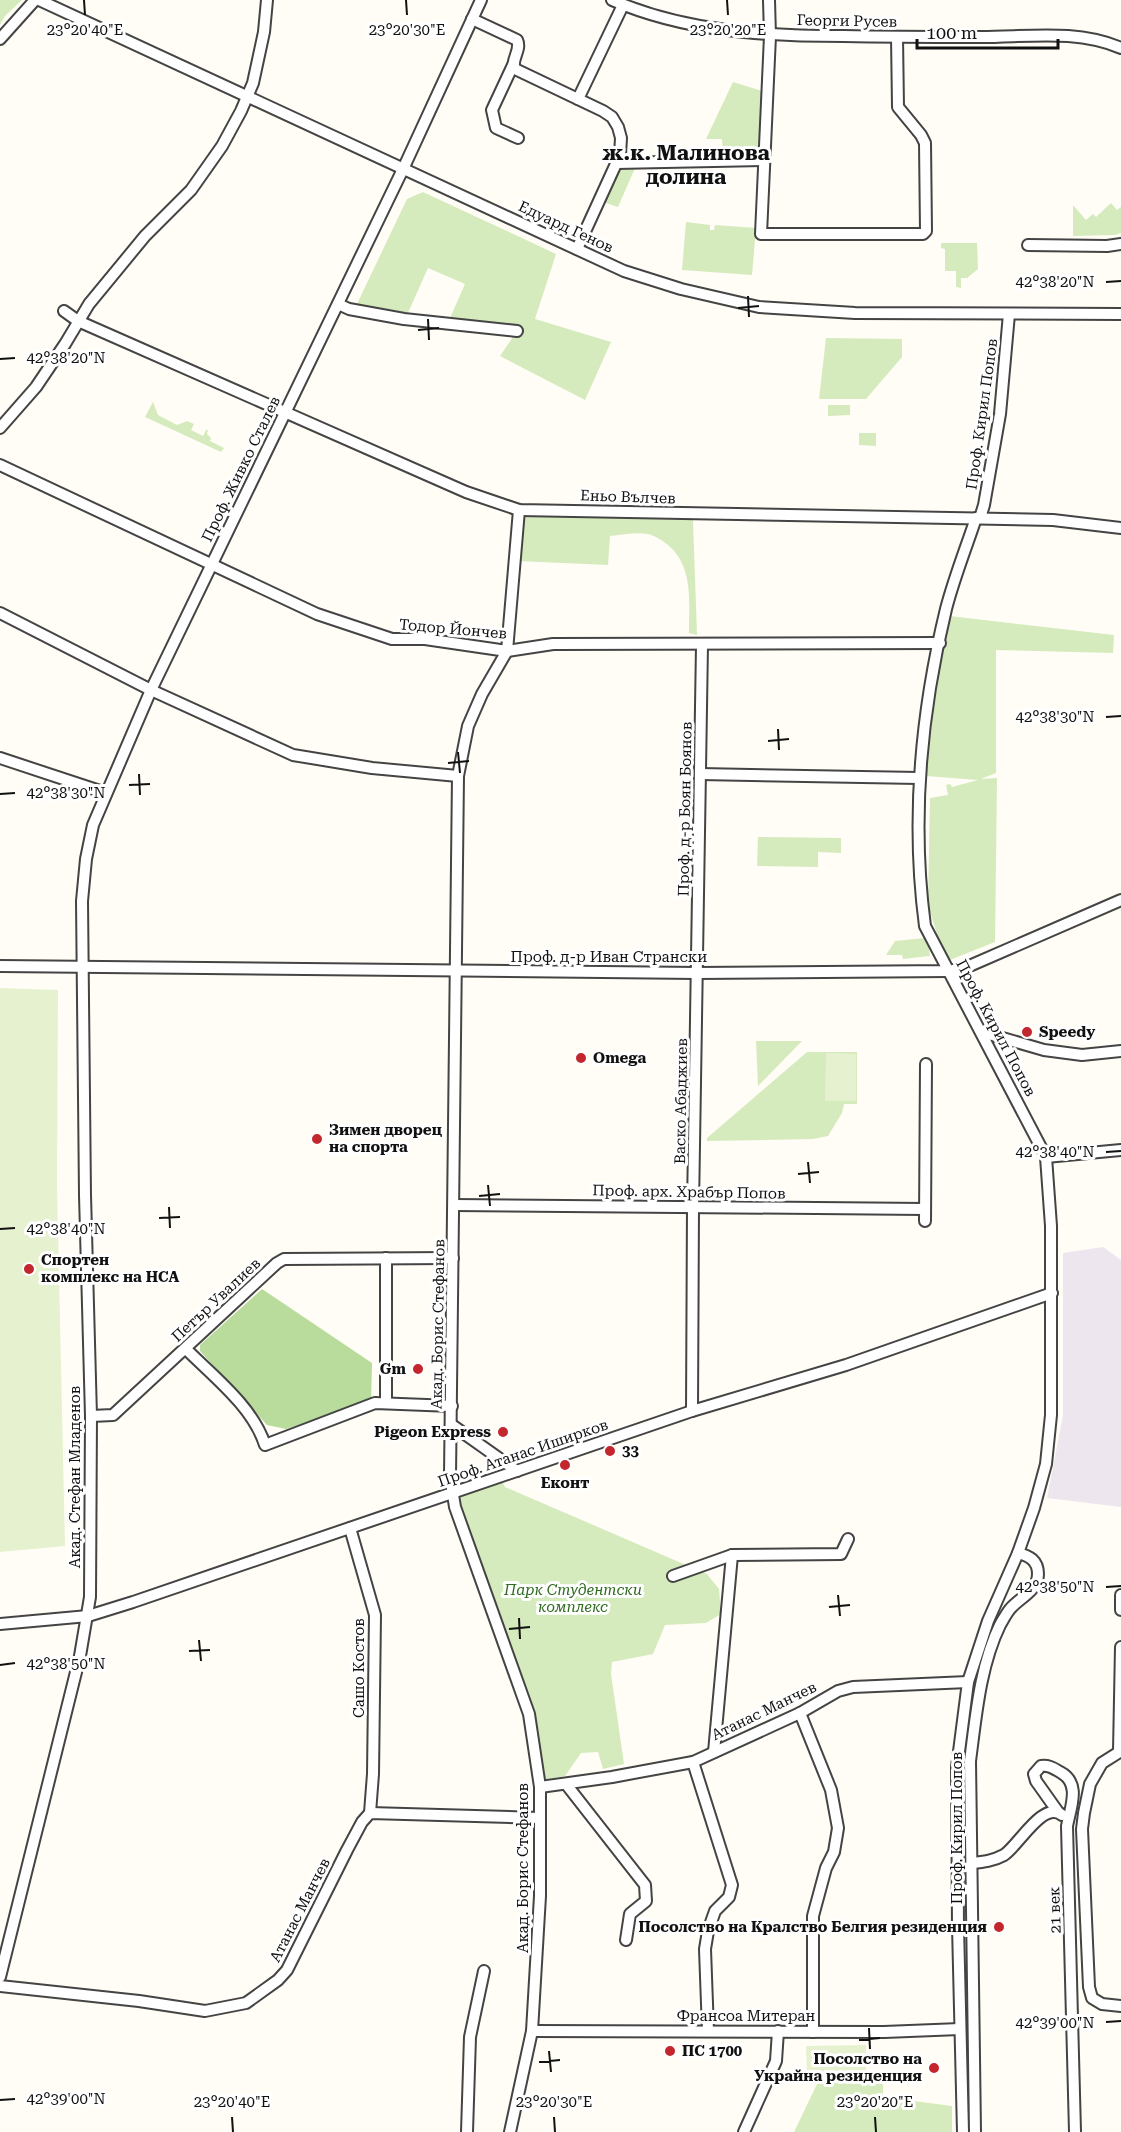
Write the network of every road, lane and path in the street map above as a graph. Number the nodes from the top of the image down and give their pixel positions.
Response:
1 (37, 0) edge
2 (267, 0) edge
3 (481, 0) edge
4 (612, 0) edge
5 (769, 0) edge
6 (623, 5) junction
7 (472, 20) junction
8 (770, 36) junction
9 (897, 37) junction
10 (0, 39) edge
11 (1121, 48) edge
12 (513, 65) junction
13 (249, 96) junction
14 (578, 99) junction
15 (518, 138) dead end
16 (763, 160) junction
17 (616, 163) junction
18 (404, 167) junction
19 (1121, 244) edge
20 (1028, 245) dead end
21 (577, 249) junction
22 (338, 304) junction
23 (64, 312) dead end
24 (1009, 314) junction
25 (1121, 314) edge
26 (78, 321) junction
27 (517, 331) dead end
28 (285, 414) junction
29 (0, 428) edge
30 (0, 465) edge
31 (519, 510) junction
32 (978, 518) junction
33 (1121, 528) edge
34 (213, 563) junction
35 (0, 613) edge
36 (940, 643) junction
37 (702, 645) junction
38 (507, 651) junction
39 (151, 690) junction
40 (0, 759) edge
41 (700, 774) junction
42 (458, 776) junction
43 (919, 778) junction
44 (106, 794) junction
45 (1121, 900) edge
46 (0, 966) edge
47 (82, 966) junction
48 (456, 971) junction
49 (949, 971) junction
50 (697, 973) junction
51 (982, 1032) junction
52 (1121, 1052) edge
53 (926, 1064) dead end
54 (1121, 1150) edge
55 (1046, 1157) junction
56 (454, 1205) junction
57 (693, 1207) junction
58 (924, 1209) junction
59 (925, 1221) dead end
60 (386, 1258) junction
61 (453, 1258) junction
62 (1052, 1293) junction
63 (186, 1349) junction
64 (386, 1402) junction
65 (452, 1406) junction
66 (692, 1411) junction
67 (91, 1416) junction
68 (452, 1425) junction
69 (517, 1471) junction
70 (452, 1493) junction
71 (350, 1528) junction
72 (848, 1539) dead end
73 (1018, 1553) junction
74 (732, 1555) junction
75 (673, 1576) dead end
76 (1121, 1595) edge
77 (1121, 1610) edge
78 (88, 1616) junction
79 (0, 1624) edge
80 (1121, 1647) edge
81 (968, 1682) junction
82 (800, 1713) junction
83 (1120, 1751) edge
84 (714, 1752) junction
85 (693, 1762) junction
86 (566, 1784) junction
87 (540, 1787) junction
88 (1059, 1812) junction
89 (370, 1813) junction
90 (540, 1818) junction
91 (1067, 1826) junction
92 (972, 1863) junction
93 (626, 1940) dead end
94 (484, 1971) dead end
95 (0, 1977) edge
96 (0, 1986) edge
97 (1121, 2006) edge
98 (960, 2029) junction
99 (532, 2031) junction
100 (708, 2031) junction
101 (778, 2031) junction
102 (813, 2031) junction
103 (467, 2132) edge
104 (510, 2132) edge
105 (744, 2132) edge
106 (963, 2132) edge
107 (975, 2132) edge
108 (1075, 2132) edge

1 - 10 street
1 - 13 street, Едуард Генов
2 - 13 street
3 - 7 street, Проф. Живко Сталев
4 - 6 street, Георги Русев
5 - 8 street
6 - 8 street, Георги Русев
6 - 14 street
7 - 12 street
7 - 18 street, Проф. Живко Сталев
8 - 9 street, Георги Русев
8 - 16 street
9 - 11 street, Георги Русев
9 - 16 street
12 - 14 street
12 - 15 street
13 - 18 street, Едуард Генов
13 - 26 street
14 - 17 street
16 - 17 street
17 - 21 street
18 - 21 street, Едуард Генов
18 - 22 street, Проф. Живко Сталев
19 - 20 street
21 - 24 street, Едуард Генов
22 - 27 street
22 - 28 street, Проф. Живко Сталев
23 - 26 street, Еньо Вълчев
24 - 25 street, Едуард Генов
24 - 32 street, Проф. Кирил Попов
26 - 28 street, Еньо Вълчев
26 - 29 street
28 - 31 street, Еньо Вълчев
28 - 34 street, Проф. Живко Сталев
30 - 34 street, Тодор Йончев
31 - 32 street, Еньо Вълчев
31 - 38 street, Акад. Борис Стефанов
32 - 33 street, Еньо Вълчев
32 - 36 street, Проф. Кирил Попов
34 - 38 street, Тодор Йончев
34 - 39 street, Проф. Живко Сталев
35 - 39 street
36 - 37 street, Тодор Йончев
36 - 43 street, Проф. Кирил Попов
37 - 38 street, Тодор Йончев
37 - 41 street, Проф. д-р Боян Боянов
38 - 42 street, Акад. Борис Стефанов
39 - 42 street
39 - 44 street, Проф. Живко Сталев
40 - 44 street
41 - 43 street
41 - 50 street, Проф. д-р Боян Боянов
42 - 48 street, Акад. Борис Стефанов
43 - 49 street, Проф. Кирил Попов
44 - 47 street, Проф. Живко Сталев
45 - 49 street, Проф. д-р Иван Странски
46 - 47 street, Проф. д-р Иван Странски
47 - 48 street, Проф. д-р Иван Странски
47 - 67 street, Акад. Стефан Младенов
48 - 50 street, Проф. д-р Иван Странски
48 - 56 street, Акад. Борис Стефанов
49 - 50 street, Проф. д-р Иван Странски
49 - 51 street, Проф. Кирил Попов
50 - 57 street, Васко Абаджиев
51 - 52 street
51 - 55 street, Проф. Кирил Попов
53 - 58 street
54 - 55 street
55 - 62 street, Проф. Кирил Попов
56 - 57 street, Проф. арх. Храбър Попов
56 - 61 street, Акад. Борис Стефанов
57 - 58 street, Проф. арх. Храбър Попов
57 - 66 street, Васко Абаджиев
58 - 59 street
60 - 61 street, Петър Увалиев
60 - 63 street, Петър Увалиев
60 - 64 street
61 - 65 street, Акад. Борис Стефанов
62 - 66 street, Проф. Атанас Иширков
62 - 73 street, Проф. Кирил Попов
63 - 64 street
63 - 67 street, Петър Увалиев
64 - 65 street
65 - 68 street, Акад. Борис Стефанов
66 - 69 street, Проф. Атанас Иширков
67 - 78 street, Акад. Стефан Младенов
68 - 69 street
68 - 70 street, Акад. Борис Стефанов
69 - 70 street, Проф. Атанас Иширков
70 - 71 street, Проф. Атанас Иширков
70 - 87 street, Акад. Борис Стефанов
71 - 78 street, Проф. Атанас Иширков
71 - 89 street, Сашо Костов
72 - 74 street
73 - 81 street, Проф. Кирил Попов
73 - 92 street, Проф. Кирил Попов
74 - 75 street
74 - 84 street
76 - 77 street
78 - 79 street, Проф. Атанас Иширков
78 - 95 street, Акад. Стефан Младенов
80 - 83 street
81 - 82 street, Атанас Манчев
81 - 98 street, Проф. Кирил Попов
82 - 84 street, Атанас Манчев
82 - 102 street
83 - 97 street
84 - 85 street, Атанас Манчев
85 - 86 street, Атанас Манчев
85 - 100 street
86 - 87 street, Атанас Манчев
86 - 93 street
87 - 90 street, Акад. Борис Стефанов
88 - 91 street
88 - 91 street, 21 век
88 - 92 street
89 - 90 street
89 - 96 street, Атанас Манчев
90 - 99 street, Акад. Борис Стефанов
91 - 108 street, 21 век
92 - 107 street, Проф. Кирил Попов
94 - 103 street
98 - 102 street, Франсоа Митеран
98 - 106 street, Проф. Кирил Попов
99 - 100 street, Франсоа Митеран
99 - 104 street, Акад. Борис Стефанов
100 - 101 street, Франсоа Митеран
101 - 102 street, Франсоа Митеран
101 - 105 street

